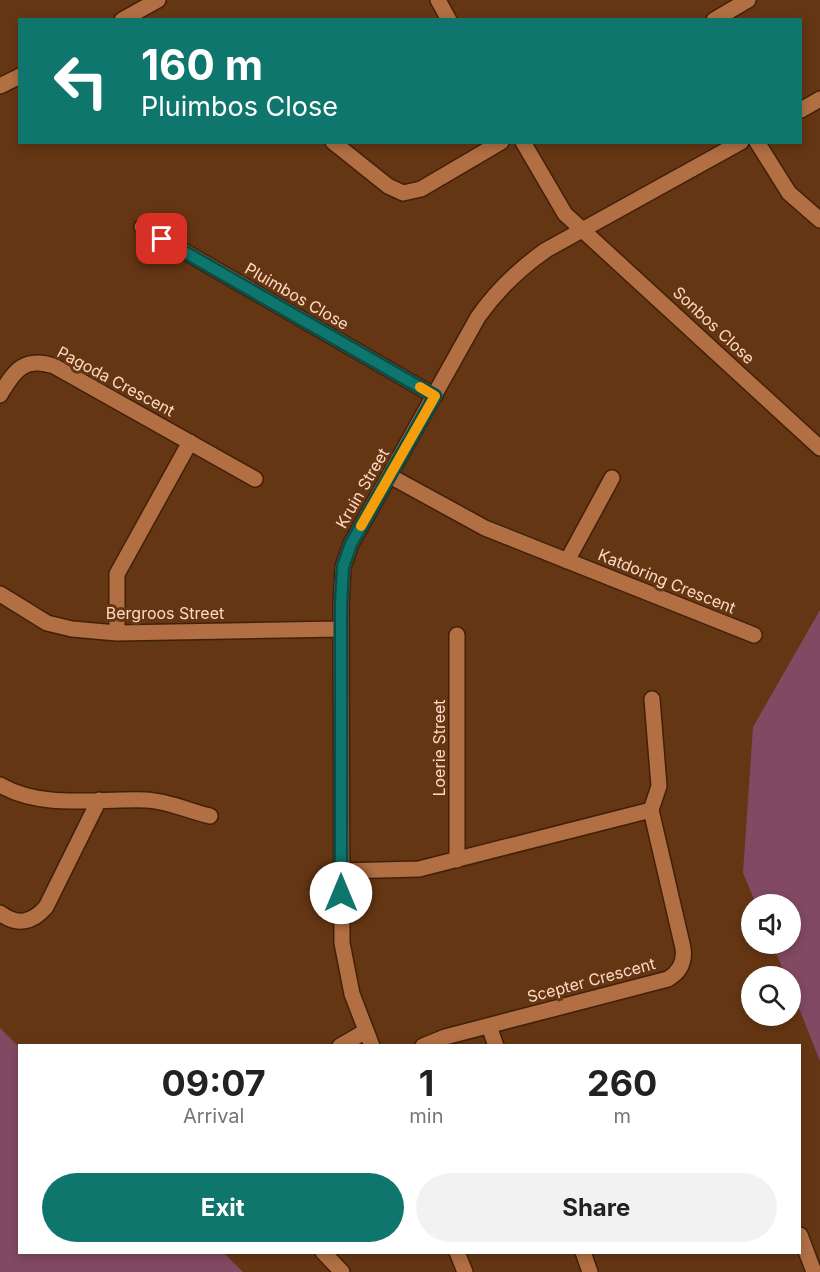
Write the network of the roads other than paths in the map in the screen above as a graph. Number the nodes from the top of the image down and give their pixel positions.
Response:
1 (158, 0) edge
2 (438, 0) edge
3 (748, 0) edge
4 (126, 18) edge
5 (448, 18) edge
6 (717, 18) edge
7 (18, 77) edge
8 (0, 86) edge
9 (820, 99) edge
10 (802, 109) edge
11 (336, 144) edge
12 (498, 144) edge
13 (524, 144) edge
14 (737, 144) edge
15 (758, 144) edge
16 (820, 220) edge
17 (142, 228) dead end
18 (583, 230) junction
19 (0, 395) edge
20 (435, 396) junction
21 (190, 442) junction
22 (820, 448) edge
23 (390, 476) junction
24 (612, 478) dead end
25 (255, 479) dead end
26 (567, 561) junction
27 (0, 594) edge
28 (340, 629) junction
29 (117, 633) junction
30 (754, 634) dead end
31 (457, 635) dead end
32 (652, 699) dead end
33 (0, 785) edge
34 (99, 800) junction
35 (651, 810) junction
36 (210, 816) dead end
37 (457, 860) junction
38 (341, 871) junction
39 (0, 913) edge
40 (489, 1026) junction
41 (369, 1038) edge
42 (347, 1044) edge
43 (428, 1044) edge
44 (495, 1044) edge
45 (801, 1238) edge
46 (325, 1254) edge
47 (458, 1254) edge
48 (584, 1254) edge
49 (342, 1272) edge
50 (465, 1272) edge
51 (590, 1272) edge
52 (814, 1272) edge

1 - 4 street
2 - 5 street
3 - 6 street
7 - 8 street
9 - 10 street
11 - 12 street
13 - 18 street, Sonbos Close
14 - 18 street, Kruin Street
15 - 16 street
17 - 20 street, Pluimbos Close
18 - 20 street, Kruin Street
18 - 22 street, Sonbos Close
19 - 21 street, Pagoda Crescent
20 - 23 street, Kruin Street
21 - 25 street, Pagoda Crescent
21 - 29 street
23 - 26 street, Katdoring Crescent
23 - 28 street, Kruin Street
24 - 26 street, Katdoring Crescent
26 - 30 street, Katdoring Crescent
27 - 29 street, Bergroos Street
28 - 29 street, Bergroos Street
28 - 38 street, Kruin Street
31 - 37 street, Loerie Street
32 - 35 street, Scepter Crescent
33 - 34 street
34 - 36 street
34 - 39 street
35 - 37 street
35 - 40 street, Scepter Crescent
37 - 38 street
38 - 41 street, Kruin Street
40 - 43 street, Scepter Crescent
40 - 44 street
41 - 42 street
45 - 52 street
46 - 49 street
47 - 50 street
48 - 51 street

